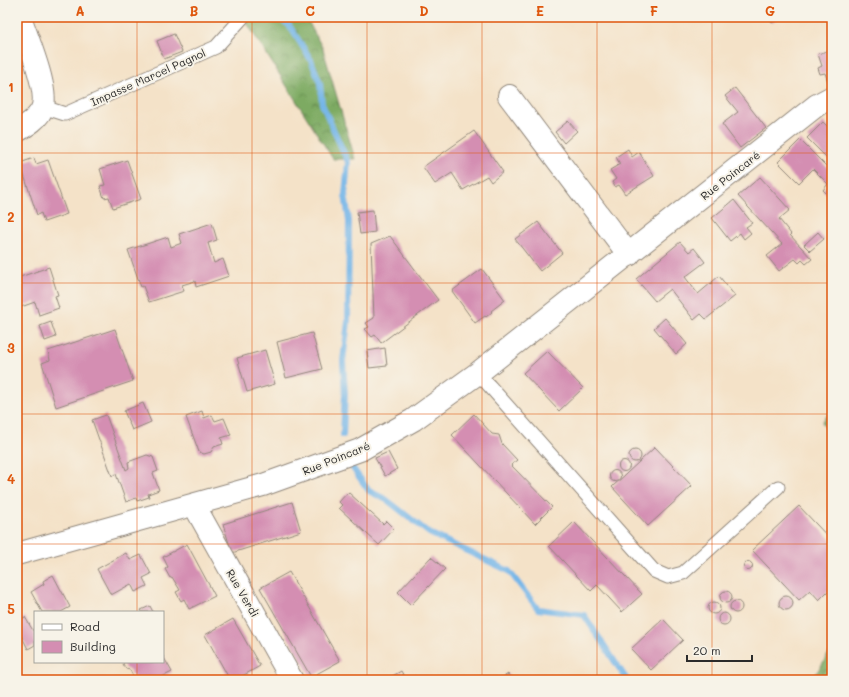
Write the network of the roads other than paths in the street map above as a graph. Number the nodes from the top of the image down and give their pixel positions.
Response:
1 (20, 17) edge
2 (243, 17) edge
3 (510, 96) dead end
4 (832, 97) edge
5 (43, 107) junction
6 (17, 131) edge
7 (629, 255) junction
8 (478, 373) junction
9 (778, 487) dead end
10 (194, 505) junction
11 (17, 554) edge
12 (292, 680) edge

1 - 5 street
2 - 5 lane, Impasse Marcel Pagnol
3 - 7 street
4 - 7 street, Rue Poincaré
5 - 6 street
7 - 8 street, Rue Poincaré
8 - 9 lane
8 - 10 street, Rue Poincaré
10 - 11 street, Rue Poincaré
10 - 12 street, Rue Verdi

